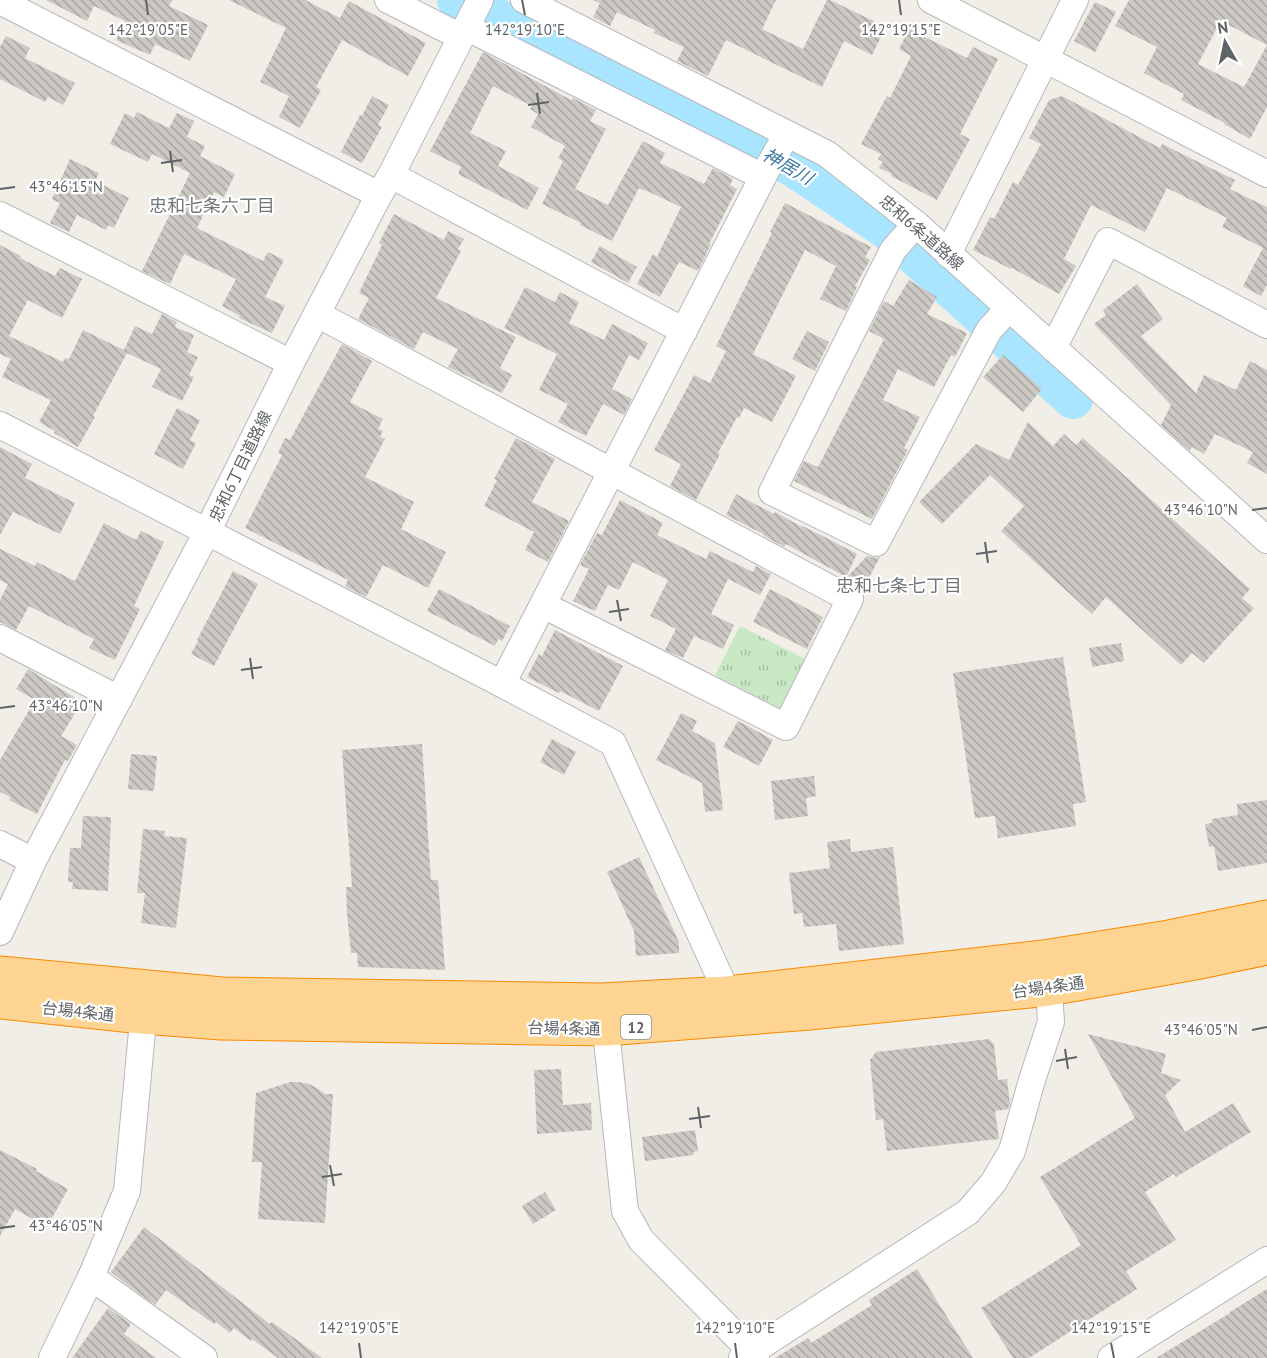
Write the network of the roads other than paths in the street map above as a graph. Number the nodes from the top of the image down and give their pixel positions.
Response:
1 (388, 0) edge
2 (524, 0) edge
3 (931, 0) edge
4 (1076, 0) edge
5 (0, 1) edge
6 (471, 17) edge
7 (1045, 59) junction
8 (774, 156) junction
9 (1267, 174) edge
10 (385, 185) junction
11 (0, 215) edge
12 (906, 236) junction
13 (948, 254) junction
14 (317, 314) junction
15 (1000, 318) junction
16 (1267, 325) edge
17 (684, 331) junction
18 (1053, 348) junction
19 (291, 363) junction
20 (0, 425) edge
21 (612, 471) junction
22 (207, 532) junction
23 (1267, 540) edge
24 (543, 605) junction
25 (0, 638) edge
26 (502, 684) junction
27 (119, 699) junction
28 (0, 844) edge
29 (33, 861) junction
30 (1267, 917) edge
31 (0, 932) edge
32 (1267, 948) edge
33 (1043, 957) junction
34 (0, 973) edge
35 (1049, 989) junction
36 (0, 1002) edge
37 (144, 1003) junction
38 (733, 1006) junction
39 (604, 1014) junction
40 (1267, 1260) edge
41 (91, 1276) junction
42 (1143, 1350) edge
43 (750, 1356) edge
44 (52, 1358) edge
45 (204, 1358) edge
46 (1111, 1358) edge

1 - 6 street
2 - 8 street, 忠和6条道路線
3 - 7 street
4 - 7 street
5 - 10 street
6 - 8 street
6 - 10 street, 忠和6丁目道路線
7 - 9 street
7 - 13 street
8 - 12 street, 忠和6条道路線
8 - 17 street
10 - 14 street, 忠和6丁目道路線
10 - 17 street
11 - 19 street
12 - 13 street, 忠和6条道路線
12 - 15 street
13 - 15 street, 忠和6条道路線
14 - 19 street, 忠和6丁目道路線
14 - 21 street
15 - 18 street, 忠和6条道路線
16 - 18 street
17 - 21 street
18 - 23 street, 忠和6条道路線
19 - 22 street, 忠和6丁目道路線
20 - 22 street
21 - 24 street
21 - 24 street
22 - 26 street
22 - 27 street, 忠和6丁目道路線
24 - 26 street
25 - 27 street
26 - 38 street
27 - 29 street, 忠和6丁目道路線
28 - 29 street
29 - 31 street, 忠和6丁目道路線
30 - 33 highway, 台場4条通 / 12
32 - 35 highway, 台場4条通 / 12
33 - 35 street
33 - 38 highway, 台場4条通 / 12
34 - 37 highway, 台場4条通 / 12
35 - 38 highway, 台場4条通 / 12
35 - 43 street
36 - 37 highway, 台場4条通 / 12
37 - 39 highway, 台場4条通 / 12
37 - 41 street
38 - 39 highway, 台場4条通 / 12
39 - 43 street
40 - 42 street
41 - 44 street
41 - 45 street
42 - 46 street

